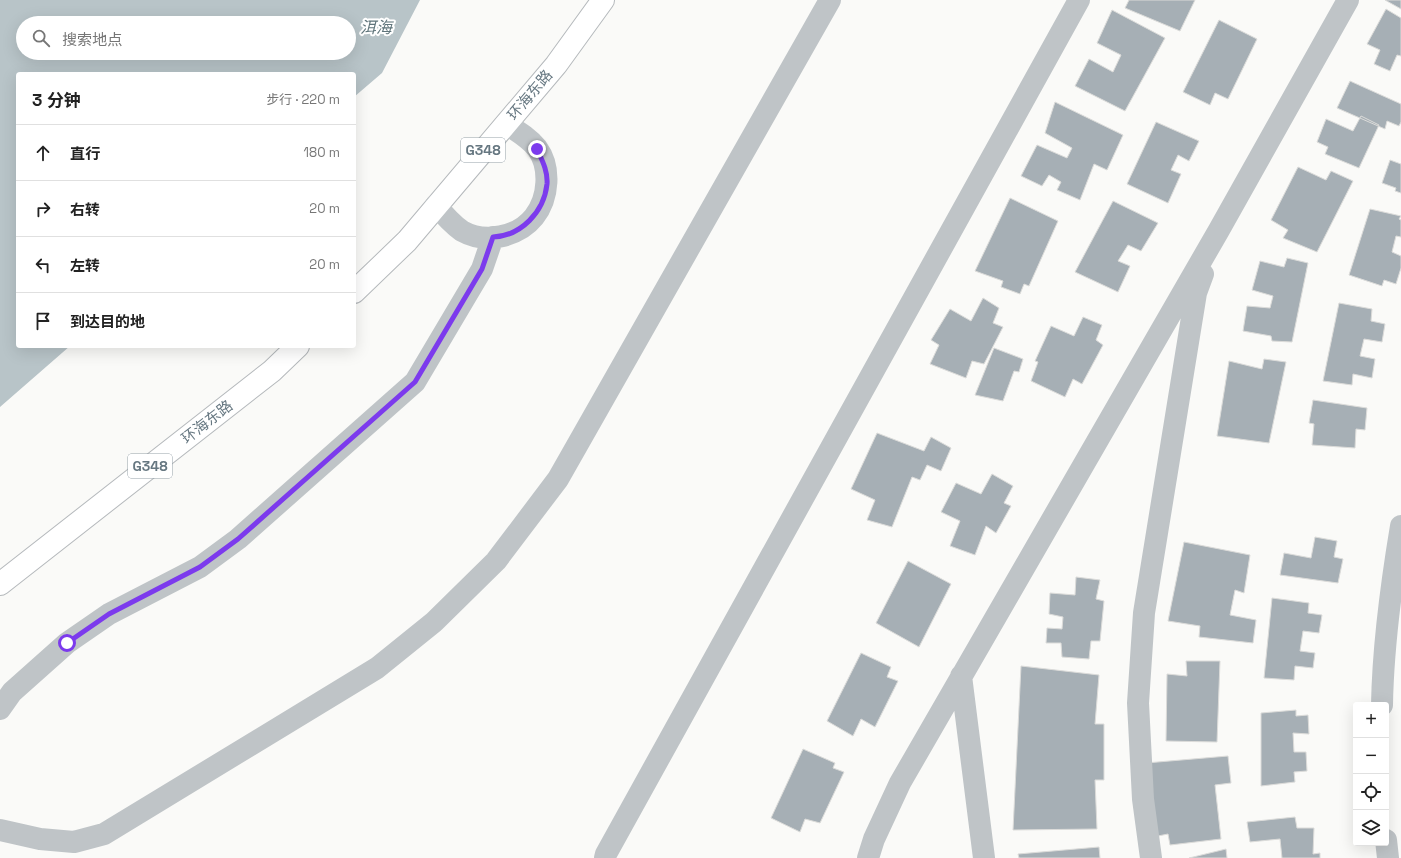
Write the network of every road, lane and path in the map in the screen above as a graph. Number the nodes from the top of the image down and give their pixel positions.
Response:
1 (602, 0) edge
2 (830, 0) edge
3 (1079, 0) edge
4 (1348, 0) edge
5 (506, 124) junction
6 (436, 205) junction
7 (1219, 230) junction
8 (493, 237) junction
9 (356, 290) edge
10 (296, 348) edge
11 (1401, 526) edge
12 (0, 584) edge
13 (961, 676) junction
14 (1382, 702) edge
15 (0, 709) edge
16 (0, 830) edge
17 (1387, 846) edge
18 (604, 858) edge
19 (868, 858) edge
20 (984, 858) edge
21 (1151, 858) edge
22 (1388, 858) edge

1 - 5 highway, 环海东路 / G348
2 - 16 street
3 - 18 street
4 - 7 street
5 - 6 highway, 环海东路 / G348
5 - 8 street
6 - 8 street
6 - 9 highway, 环海东路 / G348
7 - 13 street
7 - 21 street
8 - 15 street
10 - 12 highway, 环海东路 / G348
11 - 14 street
13 - 19 street
13 - 20 street
17 - 22 street

